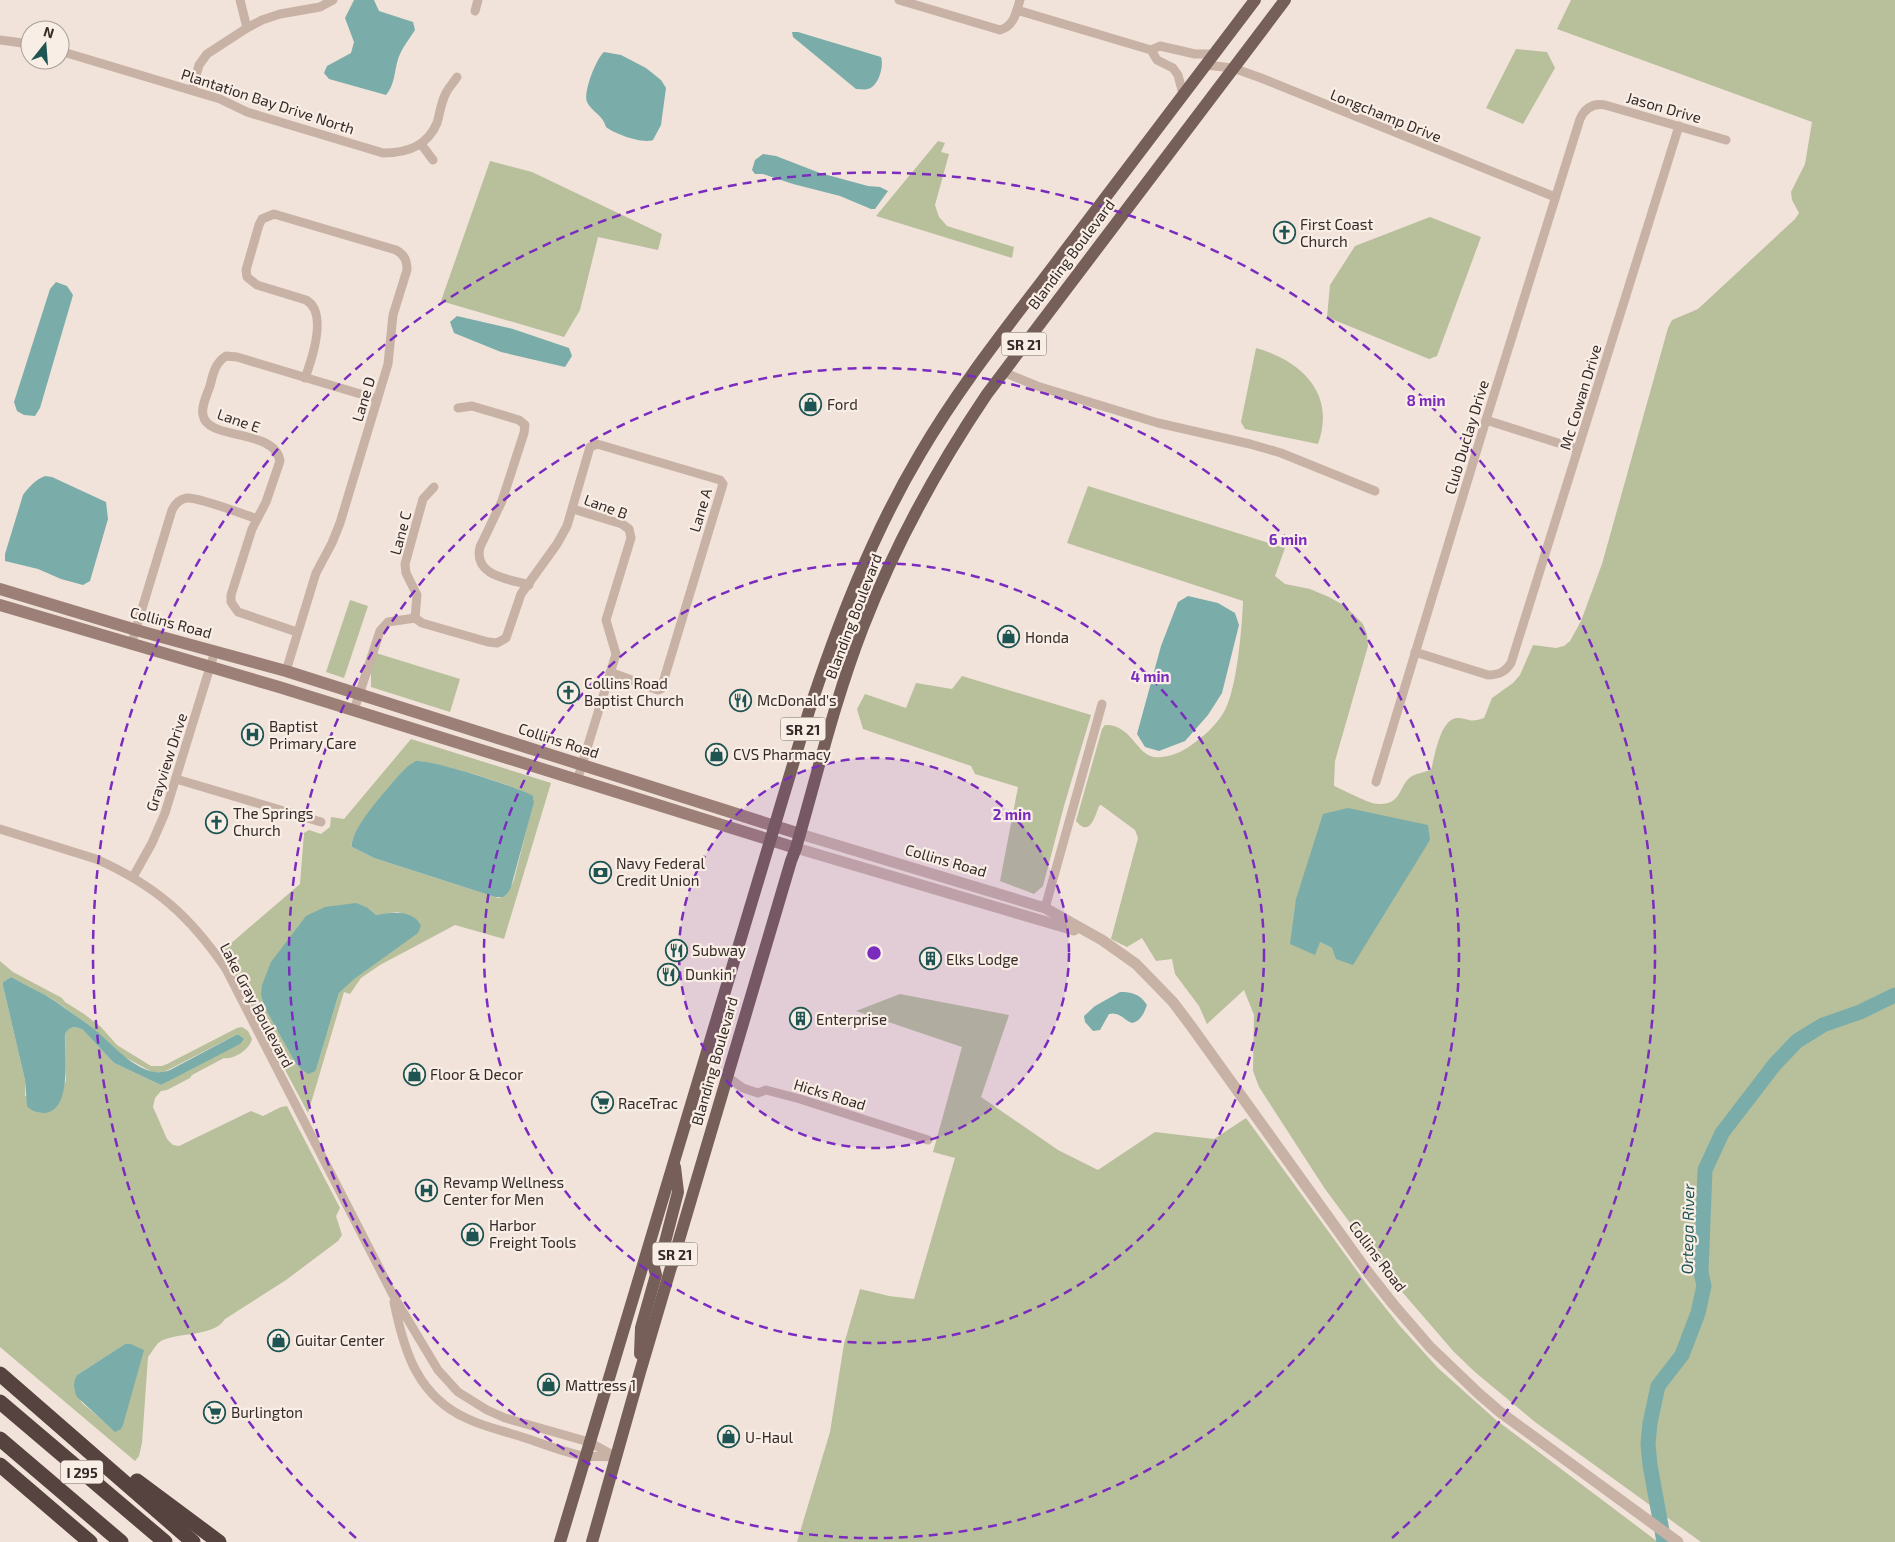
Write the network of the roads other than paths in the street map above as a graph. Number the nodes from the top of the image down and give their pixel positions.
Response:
1 (240, 0) edge
2 (333, 0) edge
3 (478, 0) edge
4 (899, 0) edge
5 (1020, 0) edge
6 (1255, 0) edge
7 (1285, 0) edge
8 (1017, 10) junction
9 (475, 11) dead end
10 (247, 28) junction
11 (0, 40) edge
12 (20, 43) edge
13 (1151, 50) junction
14 (70, 54) edge
15 (1214, 54) junction
16 (1205, 65) junction
17 (1233, 68) junction
18 (457, 76) dead end
19 (192, 90) junction
20 (1183, 94) junction
21 (1593, 106) joint
22 (1679, 126) junction
23 (1726, 140) dead end
24 (421, 144) junction
25 (433, 160) dead end
26 (1554, 197) junction
27 (1071, 242) junction
28 (1090, 256) junction
29 (1003, 372) junction
30 (306, 378) junction
31 (377, 399) junction
32 (458, 408) dead end
33 (1486, 420) junction
34 (940, 421) junction
35 (960, 434) junction
36 (1577, 449) junction
37 (434, 487) dead end
38 (1375, 491) dead end
39 (573, 509) junction
40 (257, 519) junction
41 (529, 585) junction
42 (0, 589) edge
43 (0, 605) edge
44 (415, 618) junction
45 (841, 621) junction
46 (863, 627) junction
47 (136, 630) junction
48 (298, 632) junction
49 (131, 645) junction
50 (215, 651) junction
51 (1415, 652) junction
52 (210, 667) junction
53 (286, 670) junction
54 (610, 672) junction
55 (359, 694) junction
56 (1102, 704) dead end
57 (354, 710) junction
58 (583, 765) junction
59 (176, 779) junction
60 (577, 781) junction
61 (1376, 782) dead end
62 (321, 822) dead end
63 (774, 825) junction
64 (0, 830) edge
65 (800, 834) junction
66 (770, 840) junction
67 (796, 848) junction
68 (133, 877) junction
69 (1045, 908) junction
70 (1102, 940) junction
71 (726, 1076) junction
72 (928, 1140) dead end
73 (674, 1162) junction
74 (647, 1253) junction
75 (673, 1263) junction
76 (393, 1295) junction
77 (640, 1372) junction
78 (0, 1374) edge
79 (0, 1402) edge
80 (73, 1436) junction
81 (0, 1439) edge
82 (590, 1442) junction
83 (585, 1456) junction
84 (616, 1457) junction
85 (0, 1465) edge
86 (64, 1520) junction
87 (80, 1542) edge
88 (90, 1542) edge
89 (121, 1542) edge
90 (165, 1542) edge
91 (193, 1542) edge
92 (219, 1542) edge
93 (560, 1542) edge
94 (592, 1542) edge
95 (1678, 1542) edge

1 - 10 street
2 - 10 street
3 - 9 street
4 - 8 street
5 - 8 street
6 - 15 main road, Blanding Boulevard / SR 21
7 - 17 main road, Blanding Boulevard / SR 21
8 - 13 street
10 - 19 street
11 - 12 street
13 - 15 street
13 - 20 street
14 - 19 street, Plantation Bay Drive North
15 - 16 main road, Blanding Boulevard / SR 21
16 - 17 street, Longchamp Drive
16 - 20 main road, Blanding Boulevard / SR 21
17 - 26 street, Longchamp Drive
17 - 28 main road, Blanding Boulevard / SR 21
18 - 24 street
19 - 24 street, Plantation Bay Drive North
20 - 27 main road, Blanding Boulevard / SR 21
21 - 22 street, Jason Drive
21 - 26 street, Club Duclay Drive
22 - 23 street, Jason Drive
22 - 36 street, Mc Cowan Drive
24 - 25 street
26 - 33 street, Club Duclay Drive
27 - 28 main road
27 - 34 main road, Blanding Boulevard / SR 21
28 - 29 main road, Blanding Boulevard / SR 21
29 - 35 main road, Blanding Boulevard / SR 21
29 - 38 street
30 - 31 street
30 - 31 street, Lane D
30 - 40 street, Lane E
31 - 48 street, Lane D
32 - 41 street
33 - 36 street
33 - 51 street, Club Duclay Drive
34 - 35 main road
34 - 45 main road, Blanding Boulevard / SR 21
35 - 46 main road, Blanding Boulevard / SR 21
36 - 51 street, Mc Cowan Drive
37 - 44 street, Lane C
39 - 41 street, Lane B
39 - 54 street, Lane B
39 - 54 street, Lane A
40 - 47 street
40 - 48 street
41 - 44 street, Lane B
42 - 47 main road, Collins Road
43 - 49 main road, Collins Road
44 - 55 street
45 - 46 main road
45 - 63 main road, Blanding Boulevard / SR 21
46 - 65 main road, Blanding Boulevard / SR 21
47 - 49 street
47 - 50 main road, Collins Road
48 - 53 street, Lane D
49 - 52 main road, Collins Road
50 - 52 street, Grayview Drive
50 - 53 main road, Collins Road
51 - 61 street, Club Duclay Drive
52 - 57 main road, Collins Road
52 - 59 street, Grayview Drive
53 - 55 main road, Collins Road
54 - 58 street
55 - 57 street
55 - 58 main road, Collins Road
56 - 69 street
57 - 60 main road, Collins Road
58 - 60 street
58 - 63 main road, Collins Road
59 - 62 street
59 - 68 street, Grayview Drive
60 - 66 main road, Collins Road
63 - 65 main road, Collins Road
63 - 66 main road, Blanding Boulevard / SR 21
64 - 68 street, Lake Gray Boulevard
65 - 67 main road, Blanding Boulevard / SR 21
65 - 69 street, Collins Road
66 - 67 main road, Collins Road
66 - 73 main road, Blanding Boulevard / SR 21
67 - 70 street, Collins Road
67 - 71 main road, Blanding Boulevard / SR 21
68 - 76 street, Lake Gray Boulevard
69 - 70 street, Collins Road
70 - 95 street, Collins Road
71 - 72 street, Hicks Road
71 - 75 main road, Blanding Boulevard / SR 21
73 - 74 main road, Blanding Boulevard / SR 21
73 - 75 main road
74 - 77 main road
74 - 82 main road, Blanding Boulevard / SR 21
75 - 77 main road, Blanding Boulevard / SR 21
76 - 82 street, Lake Gray Boulevard
76 - 83 street, Lake Gray Boulevard
77 - 84 main road, Blanding Boulevard / SR 21
78 - 80 highway
79 - 90 highway, I 295
80 - 91 highway
80 - 92 highway
81 - 89 highway, I 295
82 - 83 main road, Blanding Boulevard / SR 21
82 - 84 street, Lake Gray Boulevard
83 - 84 street, Lake Gray Boulevard
83 - 93 main road, Blanding Boulevard / SR 21
84 - 94 main road, Blanding Boulevard / SR 21
85 - 86 highway
86 - 87 highway
86 - 88 highway

